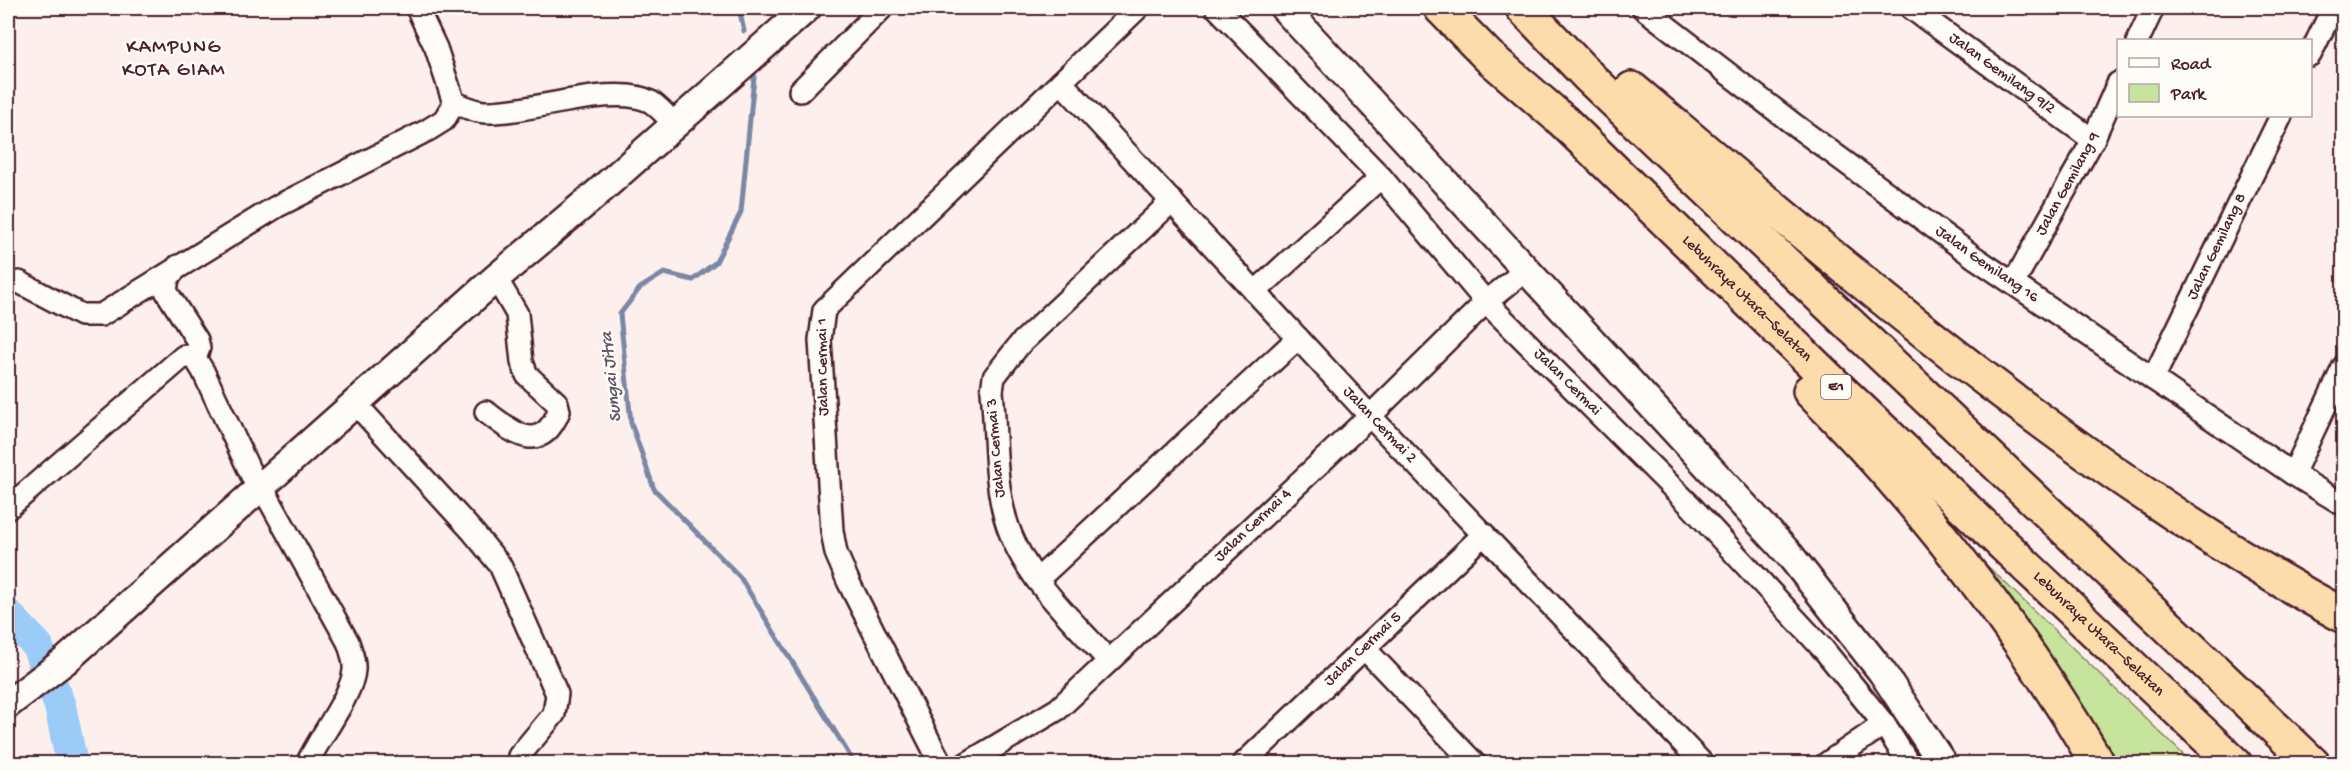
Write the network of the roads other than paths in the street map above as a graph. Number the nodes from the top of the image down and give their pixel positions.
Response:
1 (417, 8) edge
2 (807, 8) edge
3 (882, 8) edge
4 (1138, 8) edge
5 (1217, 8) edge
6 (1284, 8) edge
7 (1441, 8) edge
8 (1643, 8) edge
9 (1911, 8) edge
10 (2153, 8) edge
11 (2333, 8) edge
12 (1530, 15) edge
13 (2138, 39) edge
14 (2312, 51) edge
15 (1488, 56) junction
16 (1062, 82) junction
17 (2117, 85) edge
18 (800, 91) dead end
19 (454, 103) junction
20 (2281, 117) edge
21 (675, 124) junction
22 (2092, 140) junction
23 (1381, 177) junction
24 (1172, 201) junction
25 (178, 266) junction
26 (1526, 270) junction
27 (496, 278) junction
28 (19, 282) dead end
29 (2014, 282) junction
30 (1256, 292) junction
31 (1486, 302) junction
32 (1298, 338) junction
33 (195, 358) junction
34 (2343, 366) edge
35 (2153, 379) junction
36 (355, 403) junction
37 (486, 412) dead end
38 (1370, 416) junction
39 (2293, 474) junction
40 (259, 487) junction
41 (2343, 505) edge
42 (8, 508) edge
43 (1484, 534) junction
44 (1037, 580) junction
45 (2343, 616) edge
46 (1364, 648) junction
47 (1109, 661) junction
48 (8, 704) edge
49 (1884, 724) junction
50 (519, 756) dead end
51 (308, 764) edge
52 (941, 764) edge
53 (966, 764) edge
54 (1243, 764) edge
55 (1475, 764) edge
56 (1703, 764) edge
57 (1826, 764) edge
58 (1910, 764) edge
59 (1943, 764) edge
60 (2098, 764) edge
61 (2235, 764) edge
62 (2313, 764) edge

1 - 19 street
2 - 21 street
3 - 18 street
4 - 16 street, Jalan Cermai 1
5 - 23 street, Jalan Cermai
6 - 26 street
7 - 15 highway, Lebuhraya Utara–Selatan / E1
8 - 29 street, Jalan Gemilang 16
9 - 22 street, Jalan Gemilang 9/2
10 - 13 street
11 - 14 street
12 - 45 highway
12 - 62 highway
15 - 60 highway
15 - 61 highway, Lebuhraya Utara–Selatan / E1
16 - 24 street, Jalan Cermai 2
16 - 52 street, Jalan Cermai 1
17 - 22 street, Jalan Gemilang 9
19 - 21 street
19 - 25 street
20 - 35 street, Jalan Gemilang 8
21 - 27 street
22 - 29 street, Jalan Gemilang 9
23 - 30 street
23 - 31 street, Jalan Cermai
24 - 30 street, Jalan Cermai 2
24 - 44 street, Jalan Cermai 3
25 - 28 street
25 - 33 street
26 - 31 street, Jalan Cermai 4
26 - 59 street
27 - 36 street
27 - 37 street
29 - 35 street, Jalan Gemilang 16
30 - 32 street, Jalan Cermai 2
31 - 38 street, Jalan Cermai 4
31 - 49 street, Jalan Cermai
32 - 38 street, Jalan Cermai 2
32 - 44 street
33 - 40 street
33 - 42 street
34 - 39 street
35 - 39 street, Jalan Gemilang 16
36 - 40 street
36 - 50 street
38 - 43 street, Jalan Cermai 2
38 - 47 street, Jalan Cermai 4
39 - 41 street, Jalan Gemilang 16
40 - 48 street
40 - 51 street
43 - 46 street, Jalan Cermai 5
43 - 56 street, Jalan Cermai 2
44 - 47 street, Jalan Cermai 3
46 - 54 street, Jalan Cermai 5
46 - 55 street
47 - 53 street, Jalan Cermai 4
49 - 57 street
49 - 58 street, Jalan Cermai

